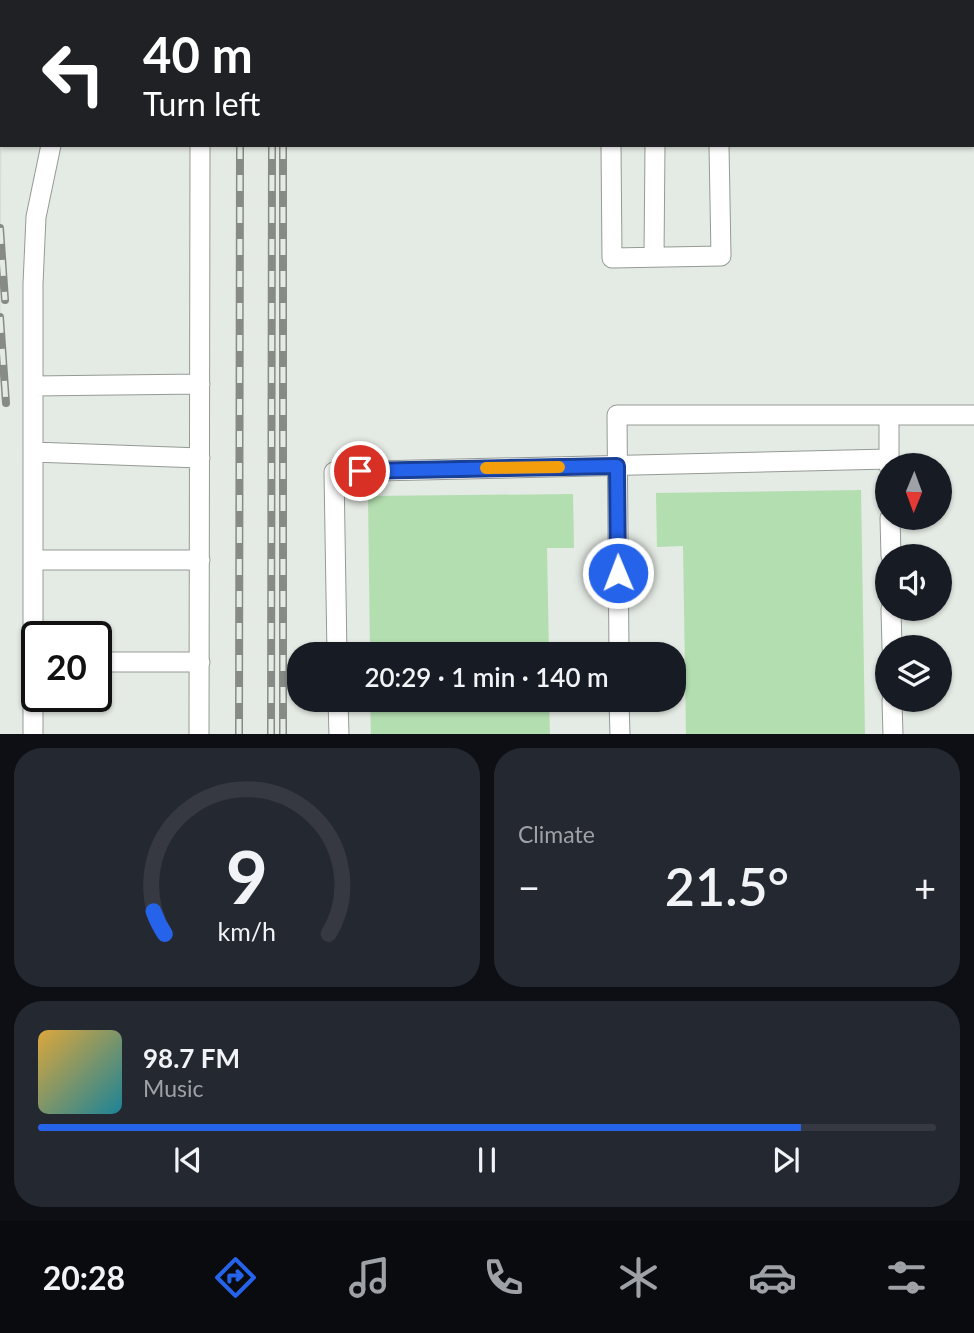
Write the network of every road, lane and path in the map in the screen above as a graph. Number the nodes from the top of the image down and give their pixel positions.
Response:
1 (51, 147) edge
2 (200, 147) edge
3 (611, 147) edge
4 (655, 147) edge
5 (719, 147) edge
6 (654, 257) junction
7 (200, 384) junction
8 (33, 386) junction
9 (889, 415) junction
10 (974, 415) edge
11 (33, 452) junction
12 (889, 453) edge
13 (200, 458) junction
14 (875, 462) edge
15 (617, 466) junction
16 (33, 560) junction
17 (200, 560) junction
18 (34, 621) edge
19 (337, 642) edge
20 (619, 642) edge
21 (112, 662) edge
22 (200, 663) junction
23 (34, 712) edge
24 (338, 712) edge
25 (619, 712) edge
26 (892, 712) edge
27 (33, 734) edge
28 (200, 734) edge
29 (339, 734) edge
30 (620, 734) edge
31 (893, 734) edge

1 - 8 lane
2 - 7 lane
3 - 6 lane
4 - 6 lane
5 - 6 lane
7 - 8 lane
7 - 13 lane
8 - 11 lane
9 - 10 lane
9 - 12 lane
9 - 15 lane
11 - 13 lane
11 - 16 lane
13 - 17 lane
14 - 15 lane
15 - 19 lane
15 - 20 lane
16 - 17 lane
16 - 18 lane
17 - 22 lane
21 - 22 lane
22 - 28 lane
23 - 27 lane
24 - 29 lane
25 - 30 lane
26 - 31 lane

